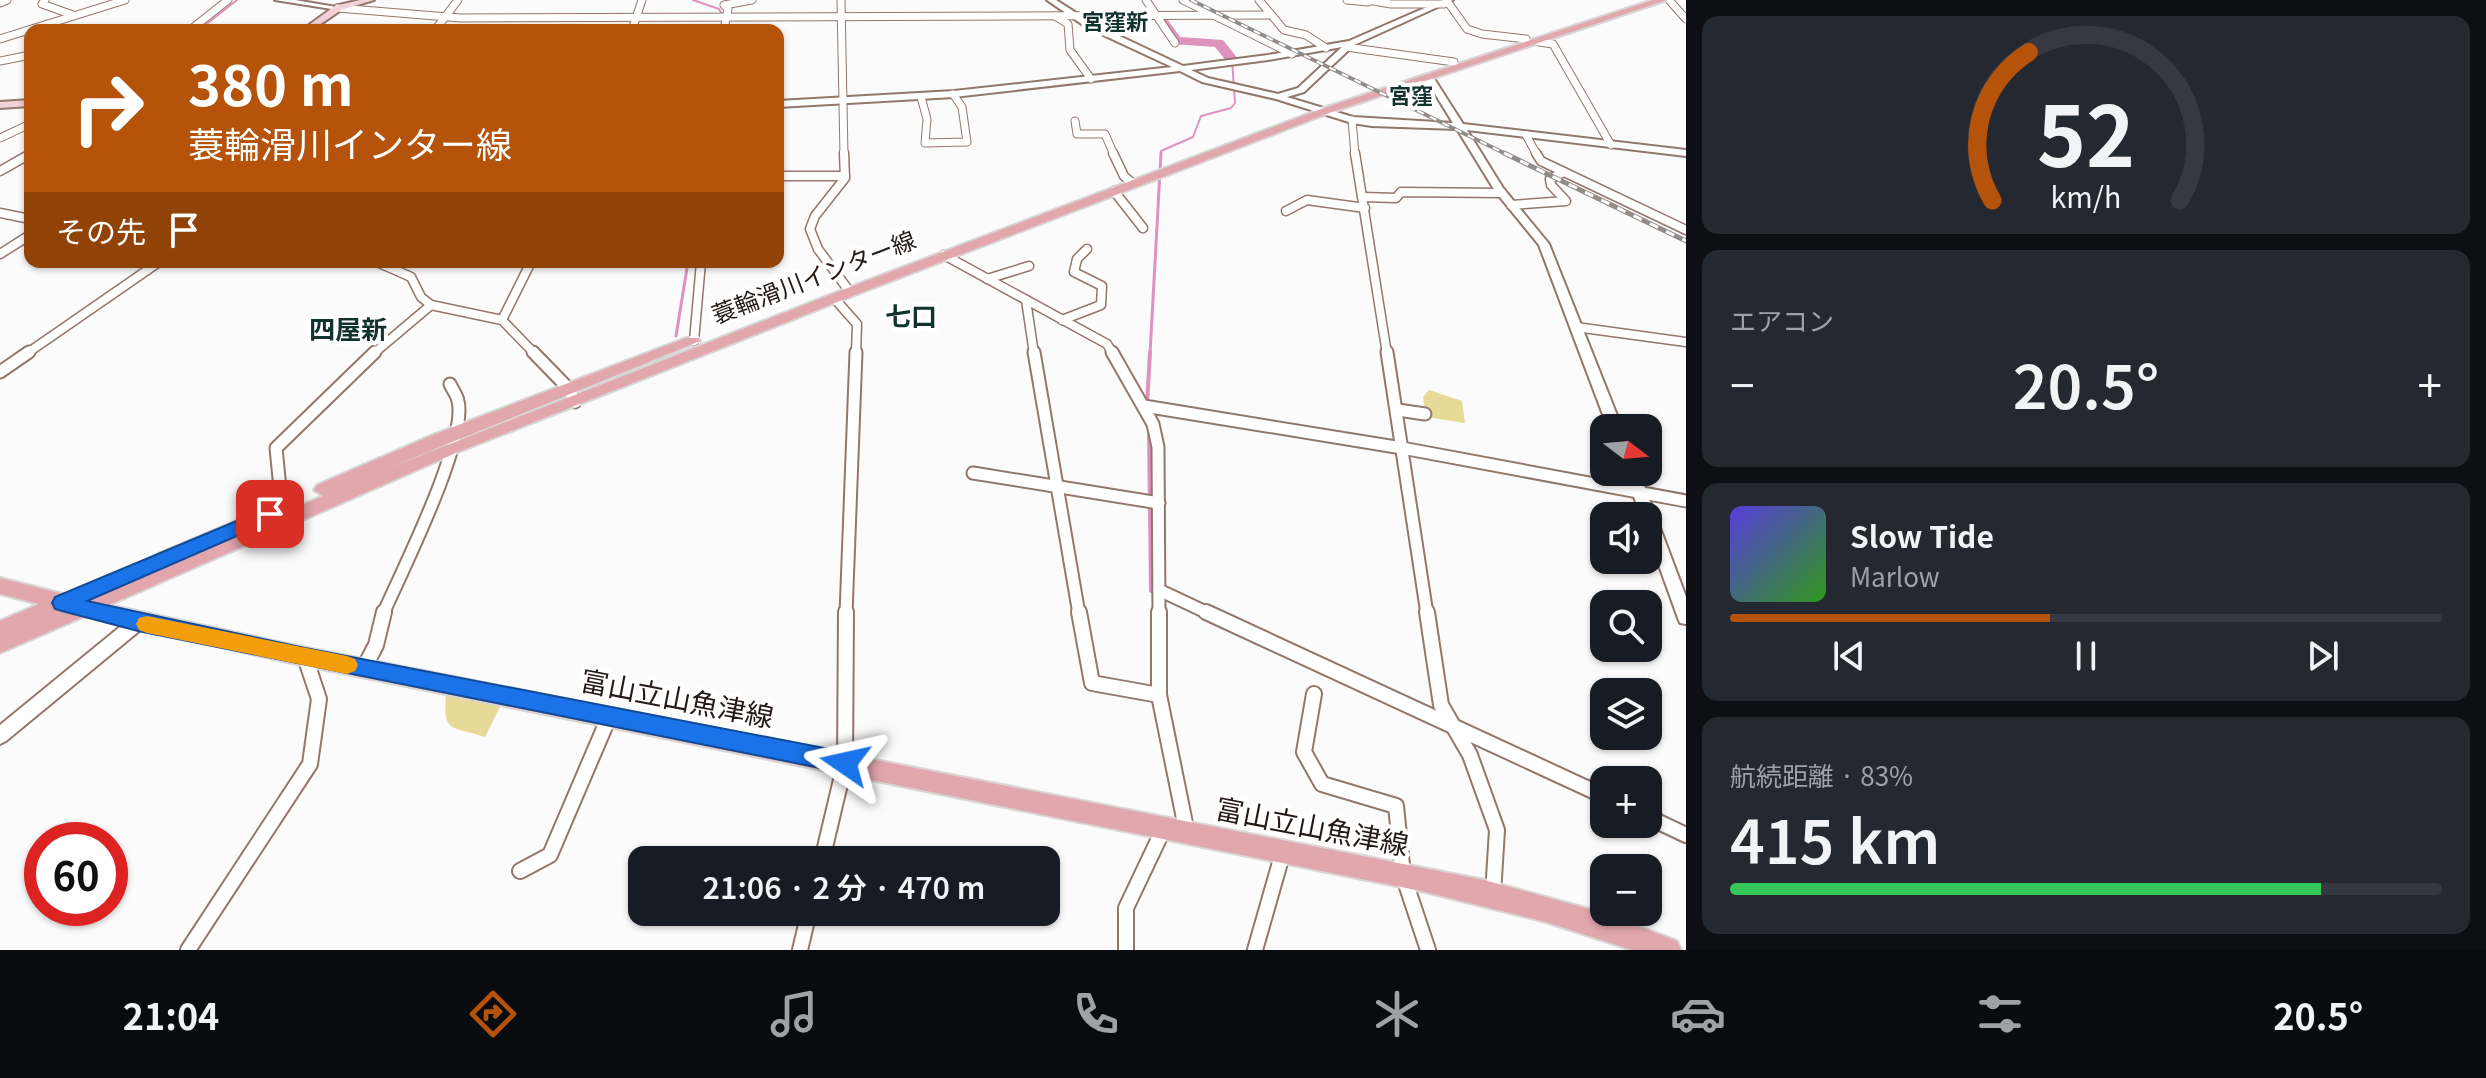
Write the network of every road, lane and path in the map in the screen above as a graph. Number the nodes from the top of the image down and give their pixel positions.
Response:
1 (7, 0) edge
2 (45, 0) edge
3 (125, 0) edge
4 (228, 0) edge
5 (279, 0) edge
6 (370, 0) edge
7 (458, 0) edge
8 (642, 0) edge
9 (752, 0) edge
10 (842, 0) edge
11 (1051, 0) edge
12 (1146, 0) edge
13 (1183, 0) edge
14 (1259, 0) edge
15 (1347, 0) edge
16 (1643, 0) edge
17 (1681, 0) edge
18 (300, 1) edge
19 (1368, 1) edge
20 (1668, 1) edge
21 (1447, 2) edge
22 (0, 3) edge
23 (338, 8) junction
24 (73, 15) junction
25 (1055, 15) junction
26 (1071, 15) junction
27 (1155, 15) junction
28 (1213, 15) junction
29 (1271, 15) junction
30 (841, 16) junction
31 (636, 17) junction
32 (699, 17) junction
33 (727, 17) junction
34 (445, 18) junction
35 (1686, 19) edge
36 (47, 23) joint
37 (44, 24) edge
38 (198, 24) edge
39 (315, 24) edge
40 (440, 24) edge
41 (634, 24) edge
42 (697, 24) edge
43 (725, 24) edge
44 (24, 31) edge
45 (0, 39) edge
46 (1532, 40) junction
47 (1175, 43) dead end
48 (1349, 45) junction
49 (1326, 48) junction
50 (1292, 54) junction
51 (24, 56) edge
52 (0, 61) edge
53 (1454, 62) junction
54 (1180, 68) junction
55 (1425, 78) junction
56 (1091, 79) junction
57 (953, 94) junction
58 (921, 97) junction
59 (1278, 97) junction
60 (24, 103) edge
61 (842, 103) junction
62 (784, 104) edge
63 (0, 105) edge
64 (1319, 110) junction
65 (1352, 120) junction
66 (1075, 121) dead end
67 (24, 127) edge
68 (1461, 127) junction
69 (0, 129) edge
70 (15, 131) junction
71 (1526, 135) junction
72 (0, 138) edge
73 (1611, 145) junction
74 (1686, 153) edge
75 (24, 157) edge
76 (0, 171) edge
77 (1564, 172) junction
78 (784, 176) edge
79 (845, 176) junction
80 (1128, 180) junction
81 (1114, 191) junction
82 (1502, 193) junction
83 (1363, 197) junction
84 (1511, 205) junction
85 (1365, 208) junction
86 (1286, 211) dead end
87 (0, 213) edge
88 (24, 218) edge
89 (1143, 228) dead end
90 (1686, 230) edge
91 (24, 239) edge
92 (1087, 249) dead end
93 (0, 254) edge
94 (944, 255) junction
95 (1029, 266) dead end
96 (150, 268) edge
97 (391, 268) edge
98 (528, 268) edge
99 (700, 268) edge
100 (987, 279) junction
101 (842, 292) junction
102 (1026, 300) junction
103 (431, 305) junction
104 (502, 320) junction
105 (1062, 320) junction
106 (1576, 327) junction
107 (694, 341) junction
108 (1686, 342) edge
109 (0, 372) edge
110 (450, 384) dead end
111 (572, 395) junction
112 (1144, 406) junction
113 (1398, 410) junction
114 (1425, 414) dead end
115 (1610, 414) edge
116 (453, 440) junction
117 (1402, 448) junction
118 (973, 473) dead end
119 (1055, 486) junction
120 (1637, 486) edge
121 (1640, 493) junction
122 (1686, 501) edge
123 (1159, 503) junction
124 (294, 510) junction
125 (0, 586) edge
126 (1159, 590) junction
127 (72, 606) junction
128 (1686, 618) edge
129 (138, 622) junction
130 (0, 630) edge
131 (0, 644) edge
132 (305, 657) junction
133 (364, 668) junction
134 (1314, 694) dead end
135 (1159, 695) junction
136 (609, 717) junction
137 (1451, 723) junction
138 (0, 736) edge
139 (845, 763) junction
140 (1590, 789) edge
141 (1662, 824) edge
142 (1176, 831) junction
143 (1686, 835) edge
144 (825, 846) edge
145 (1283, 852) junction
146 (520, 871) dead end
147 (1403, 875) junction
148 (1493, 894) junction
149 (806, 926) edge
150 (188, 950) edge
151 (800, 950) edge
152 (1126, 950) edge
153 (1255, 950) edge
154 (1428, 950) edge
155 (1668, 950) edge

1 - 22 street
2 - 24 street
3 - 24 street
4 - 38 street
5 - 18 street
6 - 23 main road
7 - 34 street
8 - 31 street
9 - 33 street
10 - 30 street
11 - 26 street
12 - 27 street
13 - 28 street
14 - 29 street
15 - 19 street
16 - 46 main road, 蓑輪滑川インター線
17 - 20 street
18 - 23 street
19 - 21 street
20 - 35 street
20 - 46 main road, 蓑輪滑川インター線
21 - 46 street
21 - 48 street
23 - 34 street
23 - 39 main road
24 - 36 street
25 - 26 street
25 - 30 street
25 - 56 street
26 - 27 street
26 - 54 street
27 - 28 street
27 - 47 street
28 - 29 street
28 - 50 street
29 - 49 street
30 - 33 street
30 - 61 street
31 - 32 street
31 - 34 street
31 - 41 street
32 - 33 street
32 - 42 street
33 - 43 street
34 - 40 street
36 - 37 street
44 - 45 street
46 - 53 main road, 蓑輪滑川インター線
46 - 55 main road, 蓑輪滑川インター線
46 - 73 street
48 - 49 street
48 - 53 street
48 - 59 street
49 - 50 street
50 - 54 street
51 - 52 street
53 - 64 main road, 蓑輪滑川インター線
54 - 56 street
54 - 59 street
55 - 64 main road, 蓑輪滑川インター線
55 - 68 street
56 - 57 street
57 - 58 street
57 - 58 street
58 - 61 street
59 - 64 street
60 - 63 main road
61 - 62 street
61 - 79 street
64 - 65 street
64 - 80 main road, 蓑輪滑川インター線
65 - 68 street
65 - 83 street
66 - 80 street
67 - 70 street
68 - 71 street
68 - 82 street
69 - 70 street
70 - 72 street
71 - 73 street
71 - 77 street
73 - 74 street
75 - 76 street
77 - 84 street
77 - 90 street
78 - 79 street
79 - 101 street
80 - 81 main road, 蓑輪滑川インター線
80 - 101 main road, 蓑輪滑川インター線
81 - 89 street
81 - 94 main road, 蓑輪滑川インター線
82 - 83 street
82 - 84 street
83 - 85 street
84 - 106 street
85 - 86 street
85 - 113 street
87 - 88 street
91 - 93 street
92 - 105 street
94 - 100 street
94 - 101 main road, 蓑輪滑川インター線
95 - 100 street
96 - 109 street
97 - 103 street
98 - 104 street
99 - 107 street
100 - 102 street
101 - 107 main road, 蓑輪滑川インター線
101 - 111 main road, 蓑輪滑川インター線
101 - 139 street
102 - 105 street
102 - 119 street
103 - 104 street
103 - 124 street
104 - 111 street
105 - 112 street
106 - 108 street
106 - 115 street
107 - 111 main road, 蓑輪滑川インター線
110 - 116 street
111 - 116 main road, 蓑輪滑川インター線
112 - 117 street
112 - 123 street
113 - 114 street
113 - 117 street
116 - 124 main road, 蓑輪滑川インター線
116 - 133 street
117 - 121 street
117 - 137 street
118 - 119 street
119 - 123 street
119 - 135 street
120 - 121 street
121 - 122 street
121 - 128 street
123 - 126 street
124 - 127 main road, 蓑輪滑川インター線
125 - 127 main road, 富山立山魚津線
126 - 135 street
126 - 137 street
127 - 129 main road, 富山立山魚津線
127 - 130 main road, 蓑輪滑川インター線
127 - 131 main road, 蓑輪滑川インター線
129 - 132 main road, 富山立山魚津線
129 - 138 street
132 - 133 main road, 富山立山魚津線
132 - 150 street
133 - 136 main road, 富山立山魚津線
134 - 147 street
135 - 142 street
136 - 139 main road, 富山立山魚津線
136 - 146 street
137 - 140 street
137 - 148 street
139 - 142 main road, 富山立山魚津線
139 - 144 street
141 - 143 street
142 - 145 main road, 富山立山魚津線
142 - 152 street
145 - 147 main road, 富山立山魚津線
145 - 153 street
147 - 148 main road, 富山立山魚津線
147 - 154 street
148 - 155 main road, 富山立山魚津線
149 - 151 street

